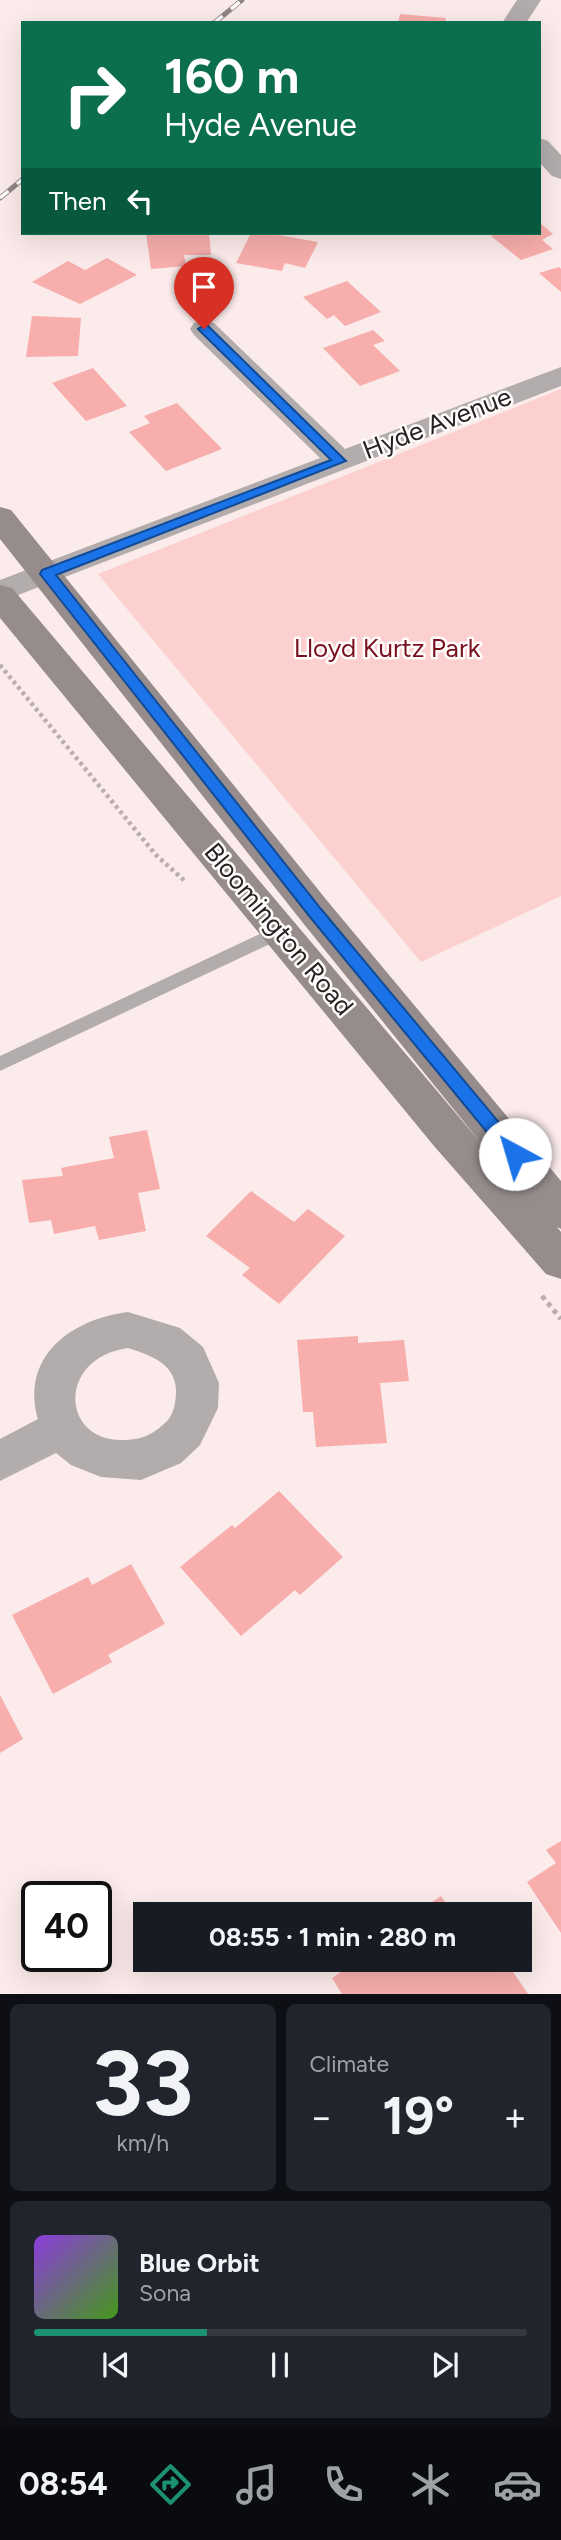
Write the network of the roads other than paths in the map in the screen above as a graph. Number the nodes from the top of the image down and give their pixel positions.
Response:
1 (529, 0) edge
2 (515, 21) edge
3 (541, 148) edge
4 (561, 171) edge
5 (204, 329) dead end
6 (561, 376) edge
7 (340, 461) junction
8 (0, 517) edge
9 (47, 574) junction
10 (0, 594) edge
11 (281, 931) junction
12 (0, 1064) edge
13 (561, 1211) edge
14 (561, 1261) edge
15 (62, 1428) dead end
16 (0, 1461) edge

1 - 2 street
3 - 4 street
5 - 7 street
6 - 7 street, Hyde Avenue
7 - 9 street, Hyde Avenue
8 - 9 street, Bloomington Road
9 - 10 street, Hyde Avenue
9 - 13 street, Bloomington Road
10 - 11 street, Bloomington Road
11 - 12 lane
11 - 14 street, Bloomington Road
15 - 16 street

